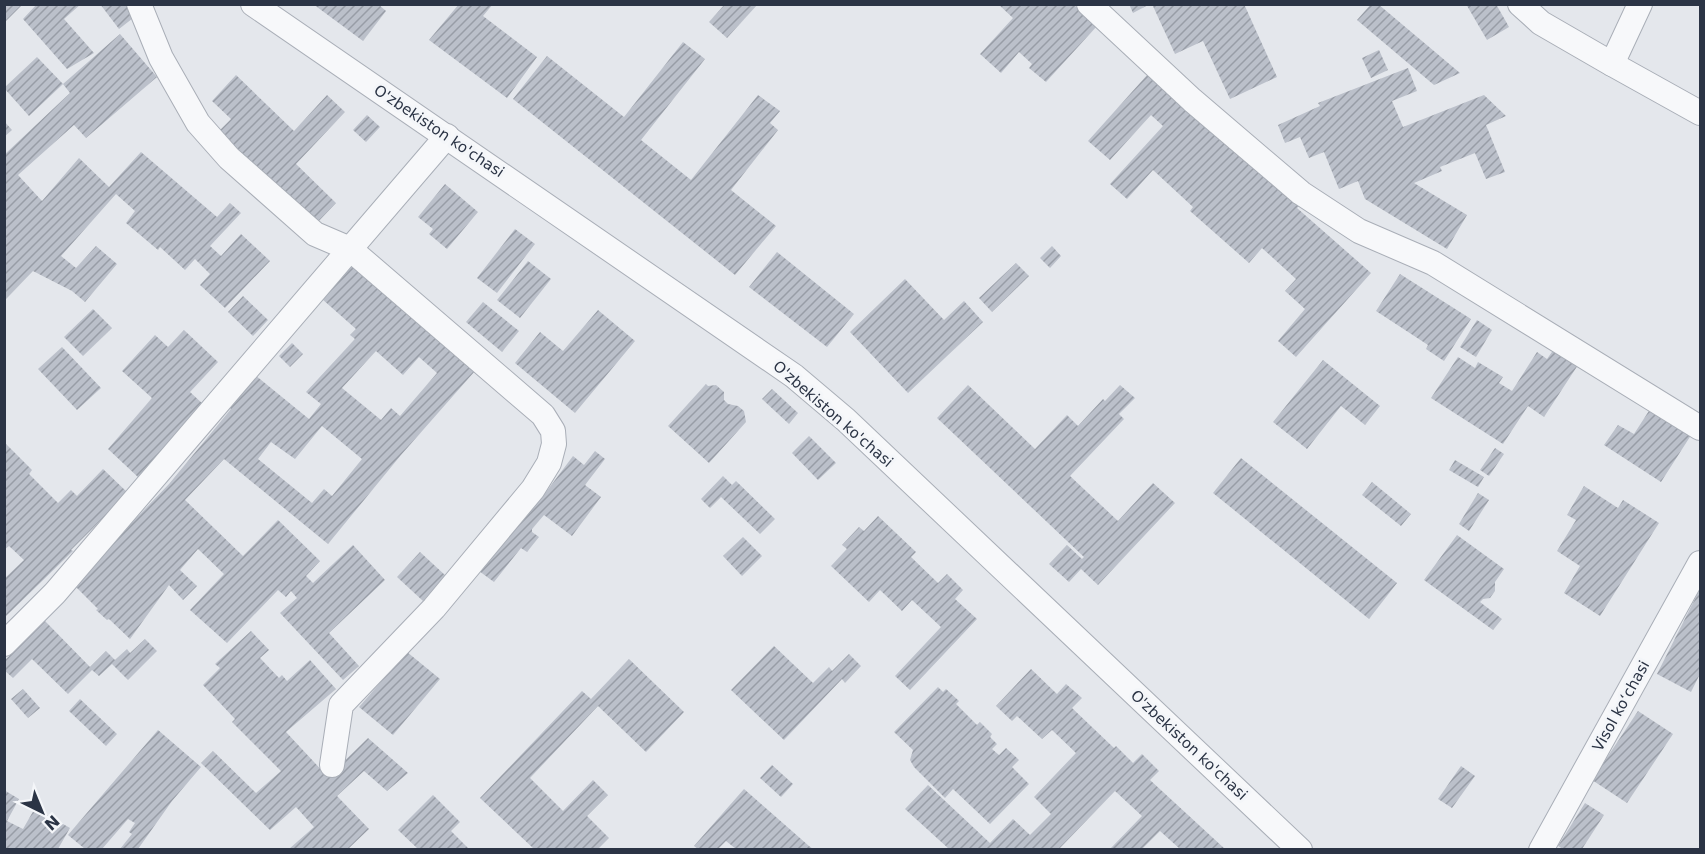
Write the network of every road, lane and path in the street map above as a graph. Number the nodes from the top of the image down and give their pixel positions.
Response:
1 (139, 4) edge
2 (253, 4) edge
3 (1089, 4) edge
4 (1520, 4) edge
5 (1640, 4) edge
6 (1612, 64) junction
7 (1701, 113) edge
8 (447, 136) junction
9 (350, 249) junction
10 (1701, 428) edge
11 (1701, 563) edge
12 (4, 644) edge
13 (332, 765) dead end
14 (1300, 849) edge
15 (1541, 849) edge

1 - 9 street
2 - 8 street, O'zbekiston ko'chasi
3 - 10 street
4 - 6 street
5 - 6 street
6 - 7 street
8 - 9 street
8 - 14 street, O'zbekiston ko'chasi
9 - 12 street
9 - 13 street
11 - 15 street, Visol koʻchasi

